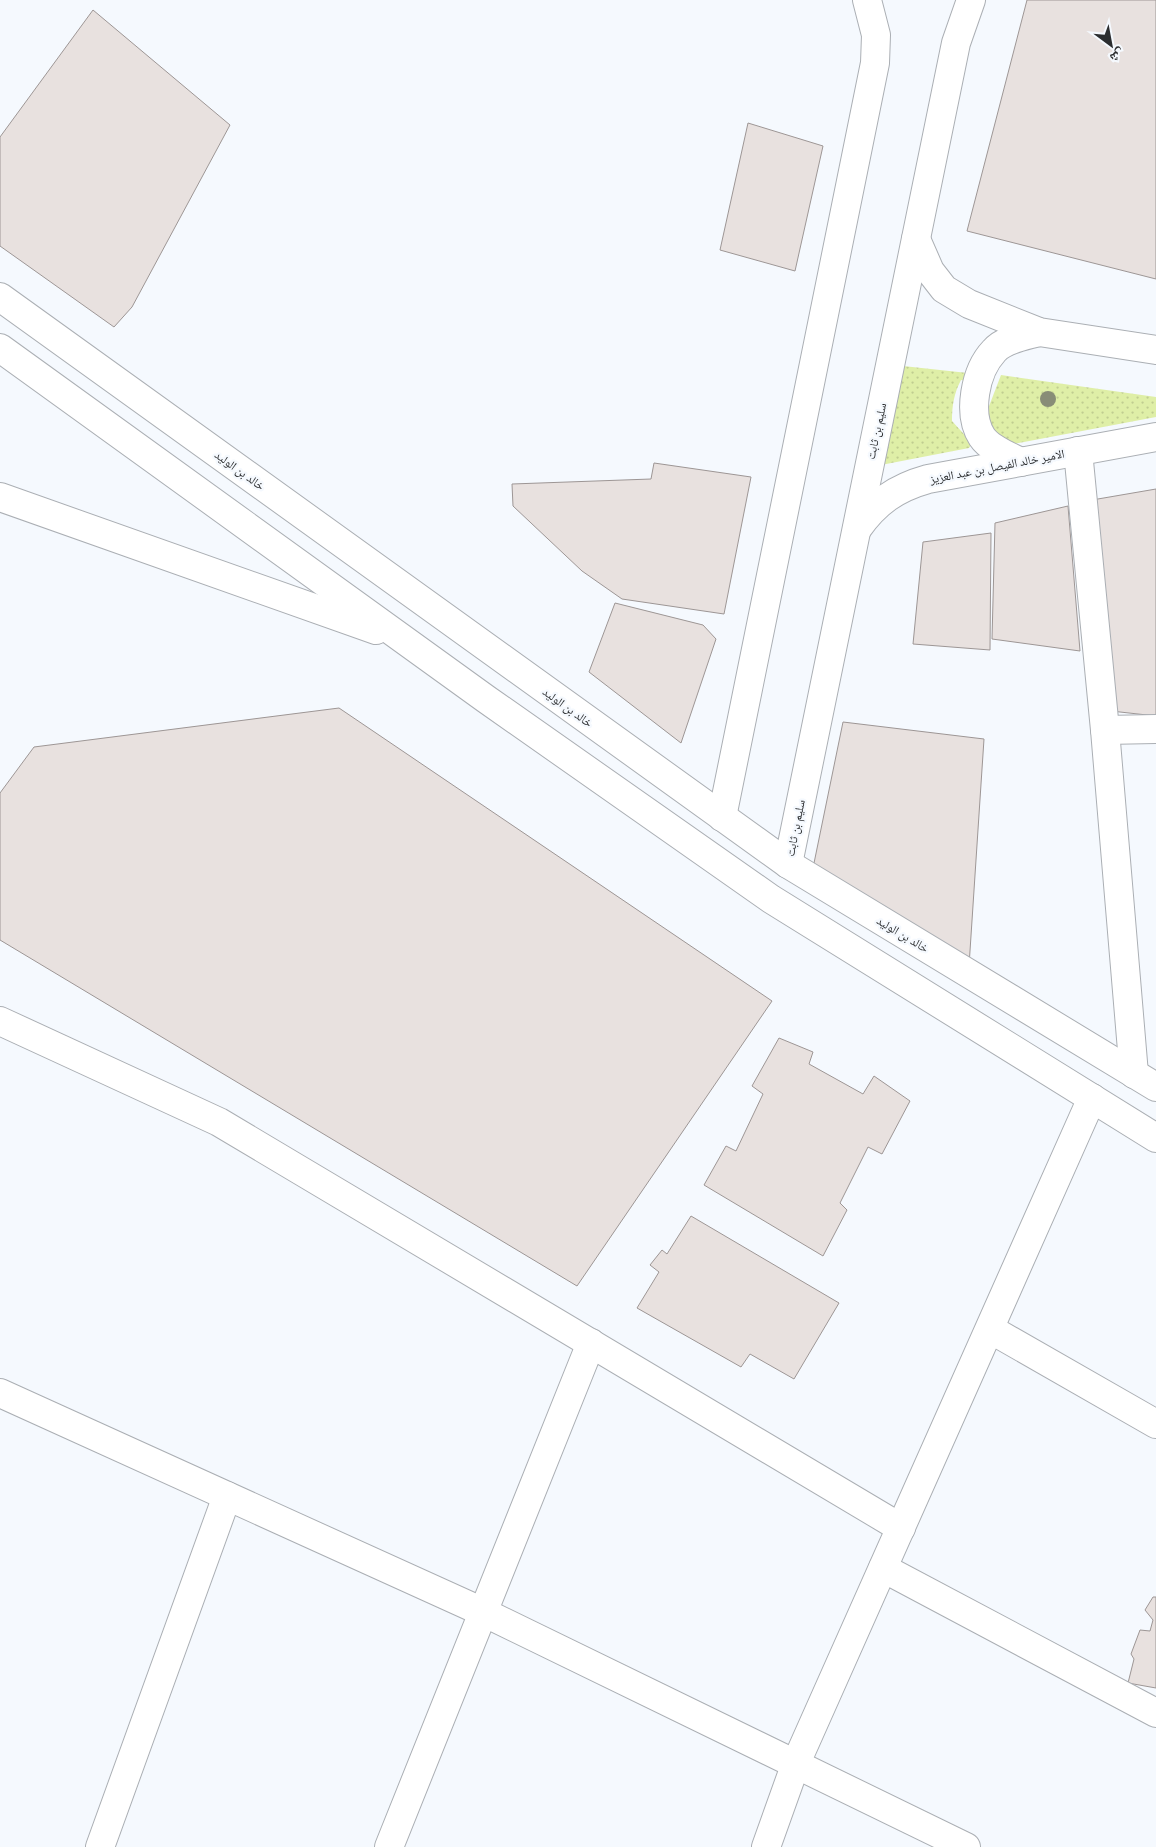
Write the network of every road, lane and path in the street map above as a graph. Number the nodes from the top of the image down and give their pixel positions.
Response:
1 (867, 0) edge
2 (971, 0) edge
3 (916, 238) junction
4 (0, 297) edge
5 (1039, 332) junction
6 (0, 348) edge
7 (1156, 350) edge
8 (1156, 437) edge
9 (1078, 451) junction
10 (1021, 462) junction
11 (0, 497) edge
12 (856, 530) junction
13 (405, 640) junction
14 (1156, 729) edge
15 (1105, 730) junction
16 (722, 817) junction
17 (788, 864) junction
18 (0, 1021) edge
19 (1145, 1081) edge
20 (1092, 1098) junction
21 (1156, 1138) edge
22 (990, 1329) junction
23 (591, 1343) junction
24 (0, 1393) edge
25 (1156, 1424) edge
26 (227, 1496) junction
27 (901, 1528) junction
28 (883, 1568) junction
29 (483, 1612) junction
30 (1156, 1713) edge
31 (796, 1763) junction
32 (100, 1847) edge
33 (389, 1847) edge
34 (766, 1847) edge
35 (966, 1847) edge

1 - 16 street
2 - 3 street, سليم بن ثابت
3 - 5 street
3 - 12 street, سليم بن ثابت
4 - 16 street, خالد بن الوليد
5 - 7 street
5 - 10 street
6 - 13 street
8 - 9 street, الامير خالد الفيصل بن عبد العزيز
9 - 10 street, الامير خالد الفيصل بن عبد العزيز
9 - 15 street
10 - 12 street, الامير خالد الفيصل بن عبد العزيز
11 - 13 street
12 - 17 street, سليم بن ثابت
13 - 20 street
14 - 15 street
15 - 19 street
16 - 17 street, خالد بن الوليد
17 - 19 street, خالد بن الوليد
18 - 23 street
20 - 21 street
20 - 22 street
22 - 25 street
22 - 27 street
23 - 27 street
23 - 29 street
24 - 26 street
26 - 29 street
26 - 32 street
27 - 28 street
28 - 30 street
28 - 31 street
29 - 31 street
29 - 33 street
31 - 34 street
31 - 35 street

